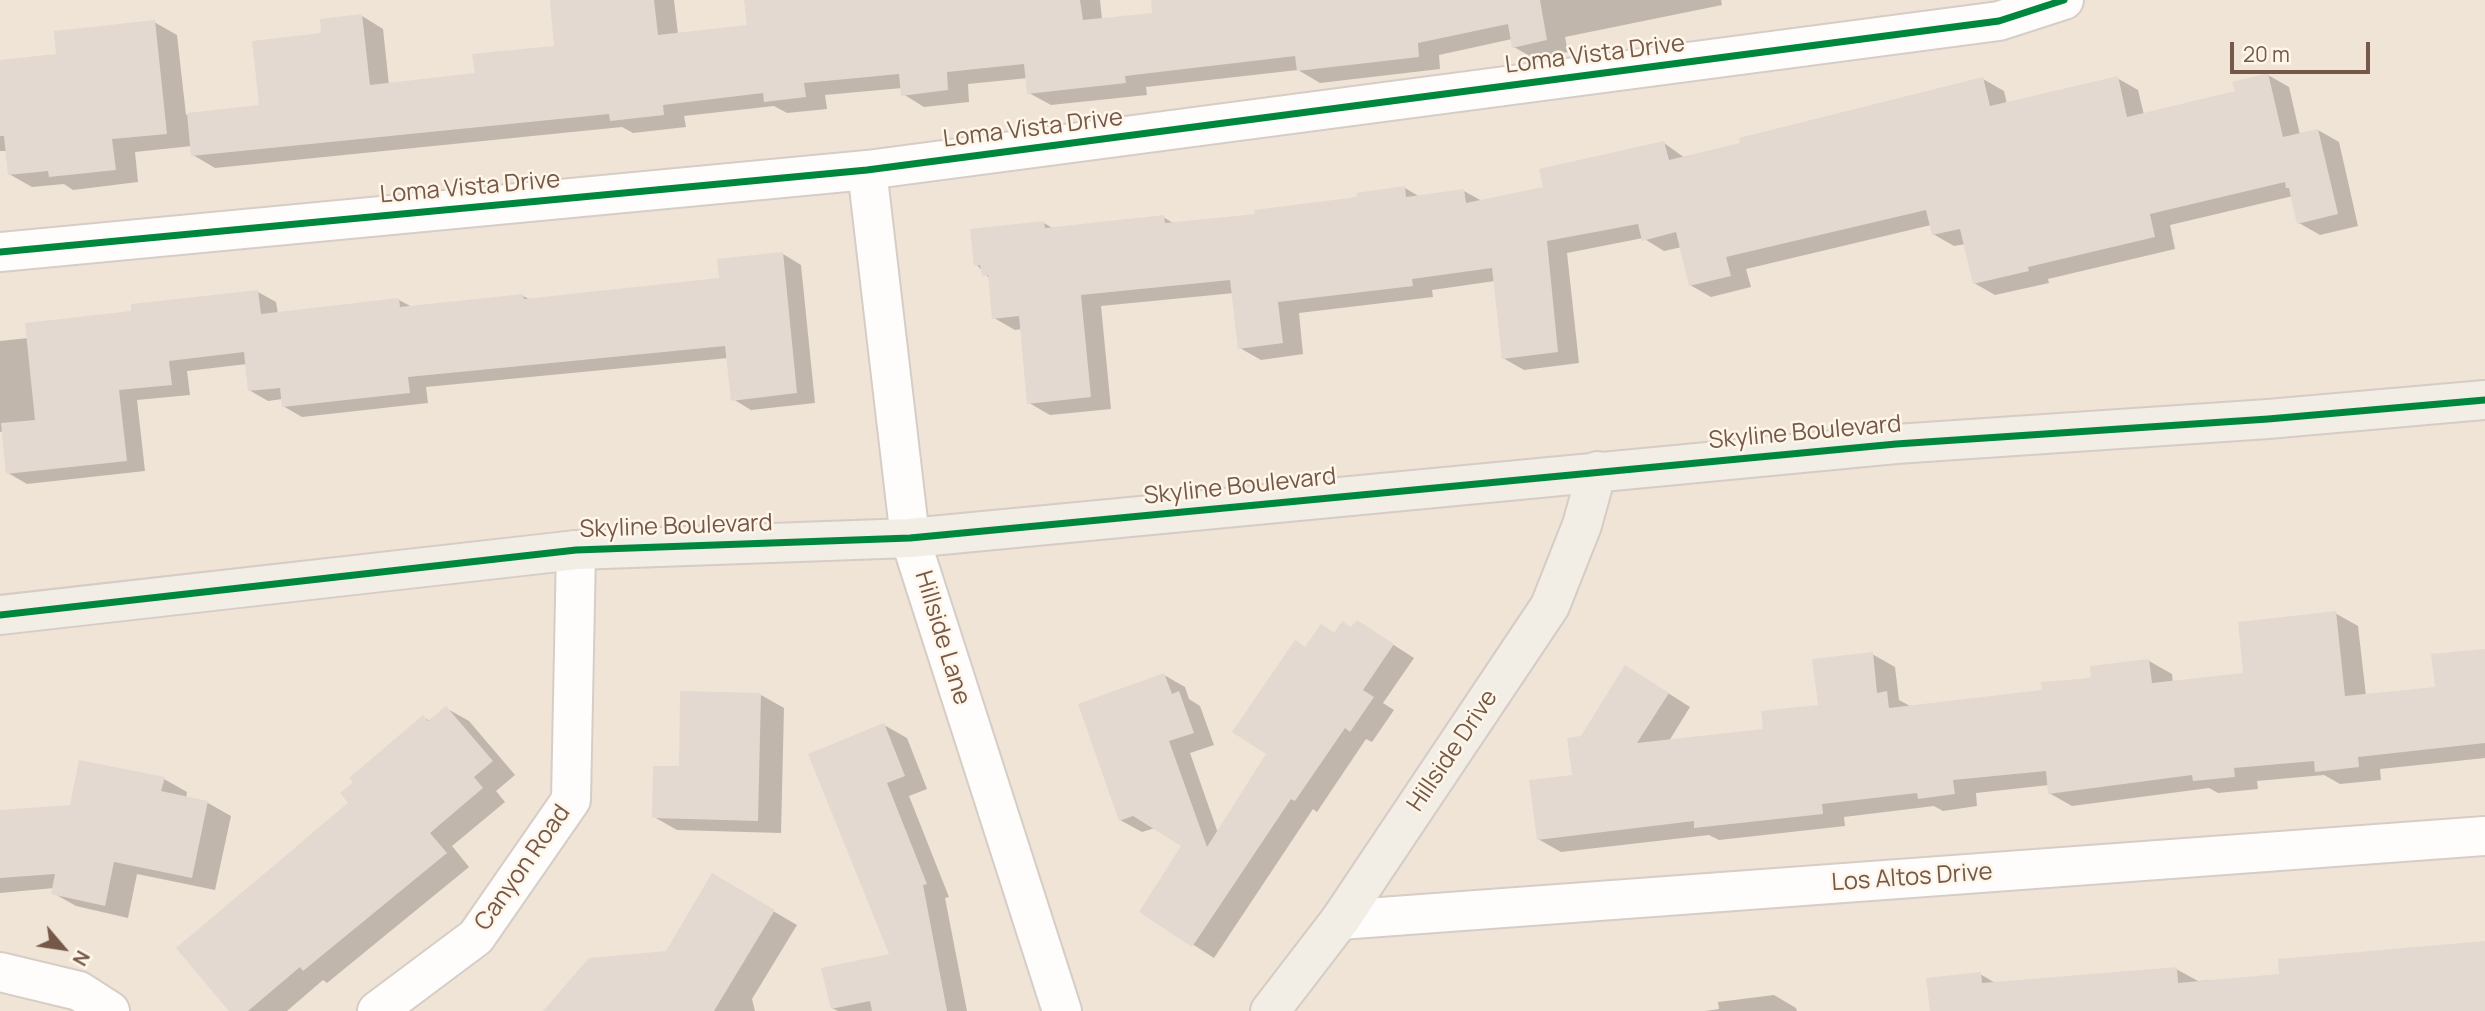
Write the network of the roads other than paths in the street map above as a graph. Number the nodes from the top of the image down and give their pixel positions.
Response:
1 (2064, 0) edge
2 (867, 170) junction
3 (0, 252) edge
4 (2485, 400) edge
5 (1597, 471) junction
6 (910, 538) junction
7 (576, 550) junction
8 (0, 615) edge
9 (2485, 836) edge
10 (1340, 920) junction
11 (0, 972) edge
12 (110, 1011) edge
13 (377, 1011) edge
14 (1062, 1011) edge
15 (1270, 1011) edge

1 - 2 street, Loma Vista Drive
2 - 3 street, Loma Vista Drive
2 - 6 street, Hillside Lane
4 - 5 main road, Skyline Boulevard
5 - 6 main road, Skyline Boulevard
5 - 10 main road, Hillside Drive
6 - 7 main road, Skyline Boulevard
6 - 14 street, Hillside Lane
7 - 8 main road, Skyline Boulevard
7 - 13 street, Canyon Road
9 - 10 street, Los Altos Drive
10 - 15 main road, Hillside Drive
11 - 12 street

